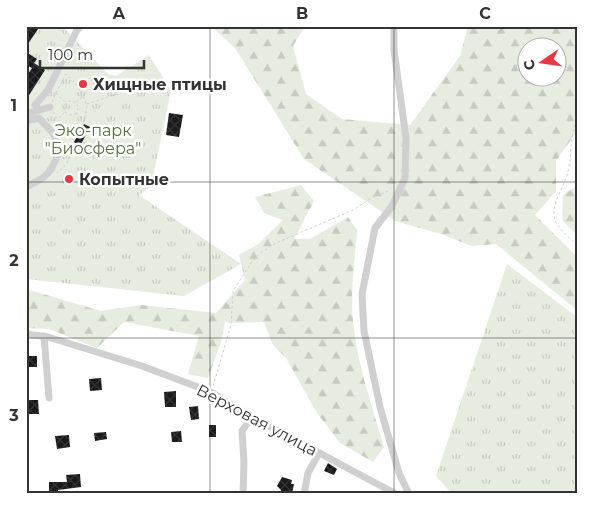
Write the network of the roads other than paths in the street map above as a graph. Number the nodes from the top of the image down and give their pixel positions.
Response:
1 (81, 26) edge
2 (394, 26) edge
3 (35, 105) dead end
4 (50, 107) road end
5 (26, 114) edge
6 (26, 121) edge
7 (26, 187) edge
8 (26, 334) edge
9 (44, 336) junction
10 (49, 398) dead end
11 (252, 417) junction
12 (319, 454) junction
13 (242, 494) edge
14 (304, 494) edge
15 (396, 494) edge
16 (409, 494) edge

1 - 3 street
2 - 16 street
4 - 5 street
6 - 7 street
8 - 9 street, Верховая улица
9 - 10 street
9 - 11 street, Верховая улица
11 - 12 street, Верховая улица
11 - 13 street
12 - 14 street
12 - 15 street, Верховая улица

